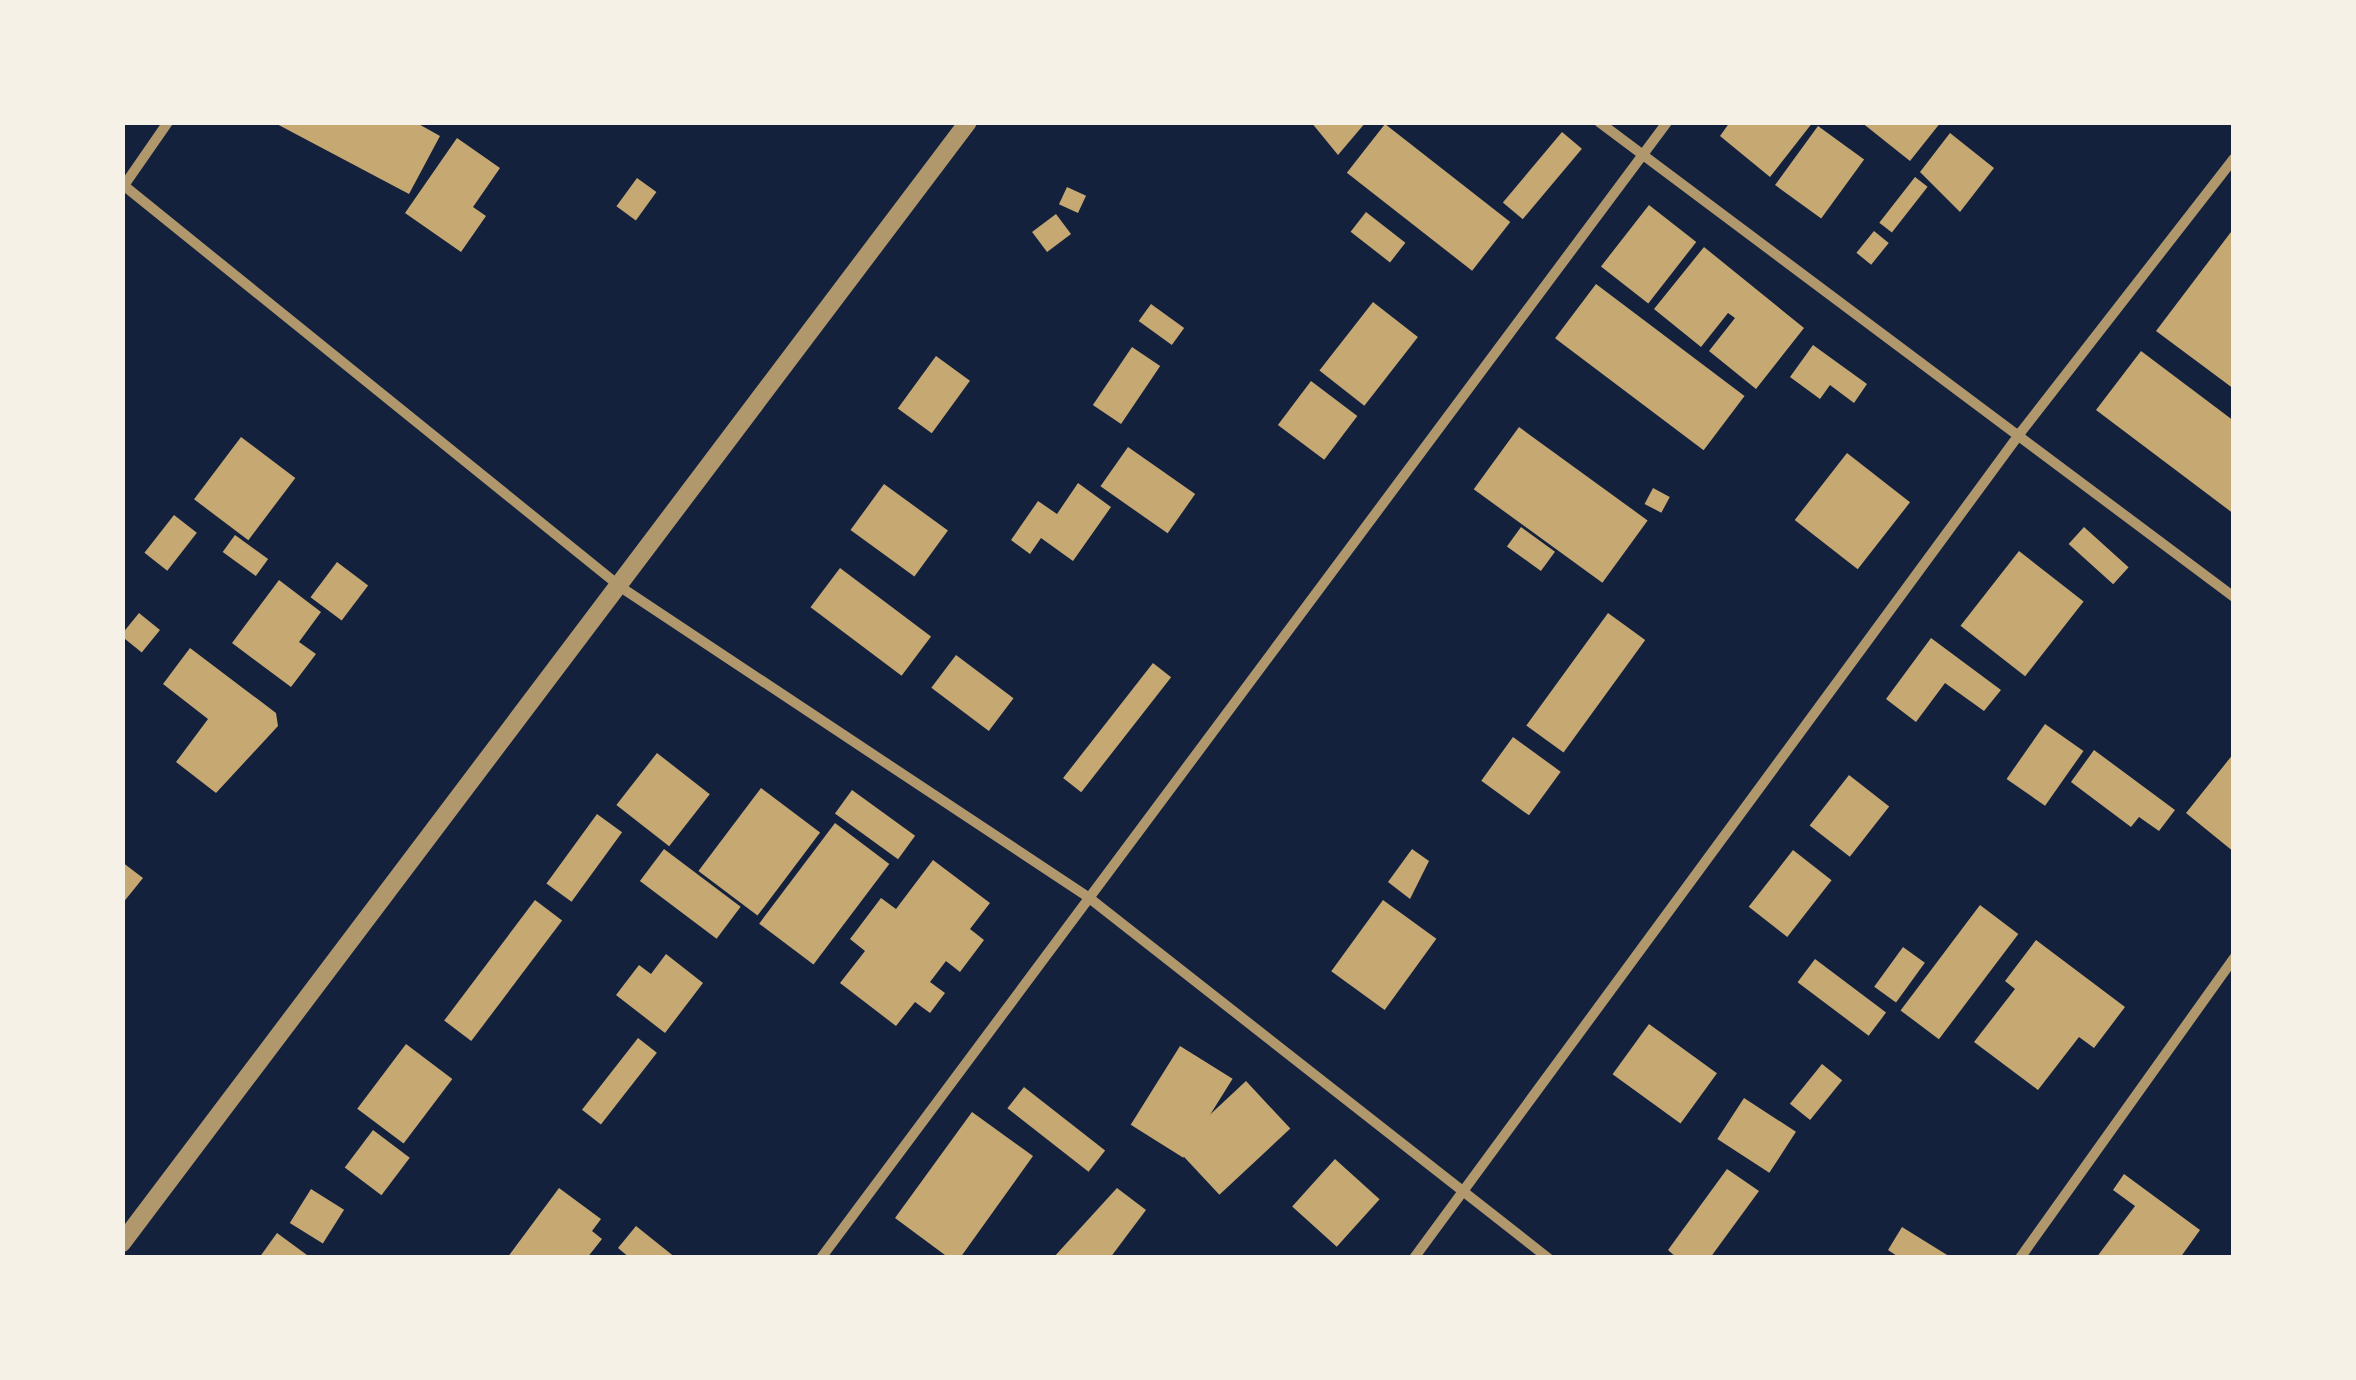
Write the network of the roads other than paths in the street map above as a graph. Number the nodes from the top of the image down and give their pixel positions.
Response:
1 (168, 122) edge
2 (968, 122) edge
3 (1599, 122) edge
4 (1667, 122) edge
5 (1643, 155) junction
6 (2234, 158) edge
7 (123, 185) edge
8 (2020, 432) junction
9 (622, 588) junction
10 (2234, 597) edge
11 (1088, 897) junction
12 (2234, 958) edge
13 (1464, 1190) junction
14 (122, 1242) edge
15 (821, 1258) edge
16 (1414, 1258) edge
17 (1548, 1258) edge
18 (2020, 1258) edge

1 - 7 street
2 - 9 street
3 - 5 street
4 - 5 street
5 - 8 street
5 - 11 street
6 - 8 street
7 - 9 street
8 - 10 street
8 - 13 street
9 - 11 street
9 - 14 street
11 - 13 street
11 - 15 street
12 - 18 street
13 - 16 street
13 - 17 street

